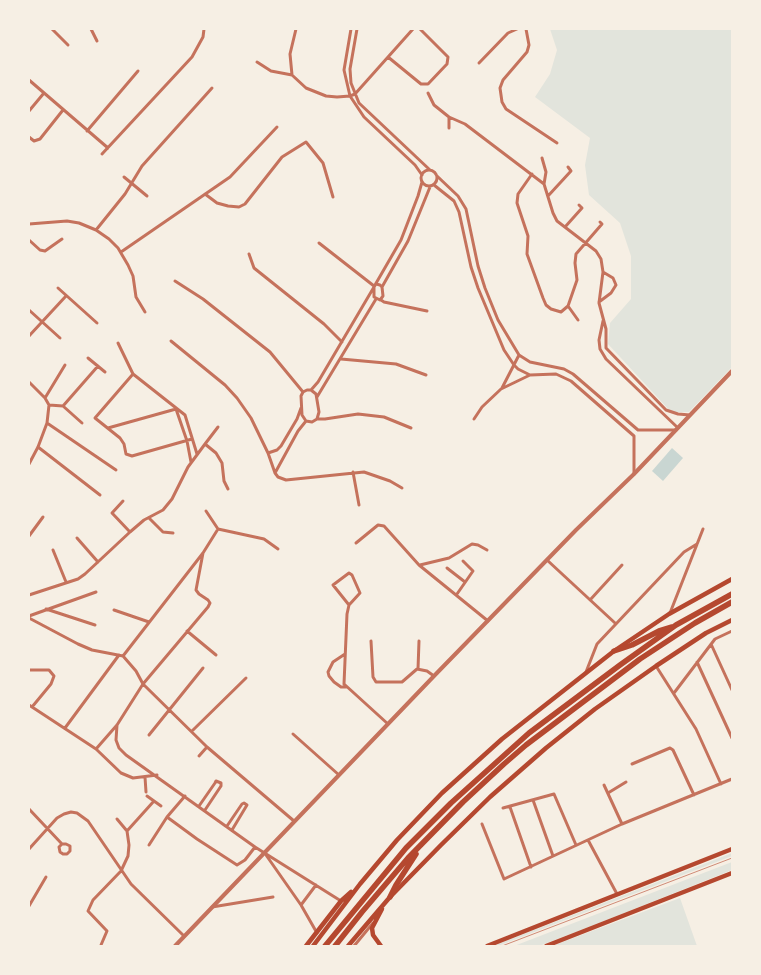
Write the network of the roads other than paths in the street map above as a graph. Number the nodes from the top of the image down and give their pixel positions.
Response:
1 (52, 29) edge
2 (91, 29) edge
3 (204, 29) edge
4 (296, 29) edge
5 (351, 29) edge
6 (357, 29) edge
7 (413, 29) edge
8 (420, 29) edge
9 (517, 29) edge
10 (526, 29) edge
11 (97, 41) dead end
12 (68, 45) dead end
13 (388, 57) junction
14 (257, 62) dead end
15 (479, 63) dead end
16 (138, 71) dead end
17 (292, 75) junction
18 (29, 80) edge
19 (212, 88) dead end
20 (44, 93) junction
21 (428, 93) dead end
22 (355, 94) junction
23 (350, 96) junction
24 (63, 110) junction
25 (29, 111) edge
26 (449, 117) junction
27 (277, 127) dead end
28 (449, 128) dead end
29 (87, 131) junction
30 (29, 137) edge
31 (558, 143) dead end
32 (108, 148) junction
33 (102, 154) dead end
34 (542, 158) dead end
35 (568, 167) dead end
36 (430, 170) junction
37 (532, 174) junction
38 (422, 175) junction
39 (438, 176) junction
40 (124, 177) dead end
41 (422, 182) junction
42 (131, 183) junction
43 (544, 184) junction
44 (432, 186) junction
45 (205, 194) junction
46 (147, 196) dead end
47 (548, 196) junction
48 (333, 197) dead end
49 (579, 205) dead end
50 (600, 222) dead end
51 (29, 224) edge
52 (565, 227) junction
53 (96, 230) junction
54 (62, 239) dead end
55 (29, 240) edge
56 (586, 242) junction
57 (319, 243) dead end
58 (120, 252) junction
59 (249, 254) dead end
60 (603, 272) junction
61 (175, 281) dead end
62 (374, 286) junction
63 (382, 287) junction
64 (58, 288) dead end
65 (66, 296) junction
66 (376, 299) junction
67 (381, 300) junction
68 (599, 303) junction
69 (568, 306) junction
70 (29, 310) edge
71 (427, 311) dead end
72 (145, 312) dead end
73 (578, 320) dead end
74 (603, 320) junction
75 (42, 322) junction
76 (97, 323) dead end
77 (29, 336) edge
78 (60, 338) dead end
79 (171, 341) dead end
80 (342, 342) junction
81 (118, 343) dead end
82 (519, 355) junction
83 (88, 358) dead end
84 (341, 359) junction
85 (65, 365) dead end
86 (514, 365) junction
87 (98, 366) junction
88 (732, 370) edge
89 (105, 372) dead end
90 (132, 374) junction
91 (426, 375) dead end
92 (530, 375) junction
93 (29, 382) edge
94 (501, 389) junction
95 (311, 390) junction
96 (303, 392) junction
97 (317, 397) junction
98 (45, 398) junction
99 (48, 405) junction
100 (63, 406) junction
101 (176, 408) junction
102 (302, 408) junction
103 (691, 414) junction
104 (317, 419) junction
105 (474, 420) dead end
106 (627, 420) junction
107 (306, 421) junction
108 (47, 423) junction
109 (82, 423) dead end
110 (622, 426) junction
111 (218, 427) dead end
112 (108, 428) junction
113 (412, 428) dead end
114 (677, 429) junction
115 (638, 430) junction
116 (634, 436) junction
117 (192, 440) junction
118 (187, 441) junction
119 (205, 444) junction
120 (38, 448) junction
121 (268, 453) junction
122 (197, 454) junction
123 (191, 462) junction
124 (29, 464) edge
125 (116, 470) dead end
126 (353, 472) junction
127 (274, 473) junction
128 (634, 474) junction
129 (402, 488) dead end
130 (228, 489) dead end
131 (100, 495) dead end
132 (123, 501) dead end
133 (359, 505) dead end
134 (206, 511) dead end
135 (43, 517) dead end
136 (150, 518) junction
137 (218, 529) junction
138 (703, 529) dead end
139 (130, 532) junction
140 (173, 533) dead end
141 (29, 536) edge
142 (77, 538) dead end
143 (356, 543) dead end
144 (697, 544) junction
145 (278, 549) dead end
146 (53, 550) dead end
147 (487, 550) dead end
148 (203, 553) junction
149 (547, 560) junction
150 (463, 561) dead end
151 (98, 562) junction
152 (419, 565) junction
153 (622, 565) dead end
154 (447, 568) dead end
155 (732, 579) edge
156 (66, 582) junction
157 (465, 582) junction
158 (96, 592) dead end
159 (457, 594) junction
160 (732, 594) edge
161 (29, 595) edge
162 (590, 600) junction
163 (732, 602) edge
164 (350, 604) junction
165 (46, 609) junction
166 (114, 610) dead end
167 (670, 614) junction
168 (29, 617) edge
169 (732, 620) edge
170 (149, 622) junction
171 (488, 622) junction
172 (615, 623) junction
173 (95, 625) dead end
174 (676, 626) junction
175 (187, 631) junction
176 (732, 631) edge
177 (371, 641) dead end
178 (419, 641) dead end
179 (711, 644) junction
180 (614, 651) junction
181 (346, 654) junction
182 (121, 656) junction
183 (216, 656) dead end
184 (697, 662) junction
185 (656, 666) junction
186 (203, 668) dead end
187 (418, 669) junction
188 (29, 670) edge
189 (585, 675) junction
190 (434, 676) junction
191 (246, 678) dead end
192 (143, 684) junction
193 (347, 687) junction
194 (732, 690) edge
195 (674, 693) junction
196 (30, 706) edge
197 (169, 709) junction
198 (388, 724) junction
199 (117, 725) junction
200 (65, 728) junction
201 (192, 731) junction
202 (293, 734) dead end
203 (149, 735) dead end
204 (732, 738) edge
205 (207, 748) junction
206 (96, 749) junction
207 (199, 756) dead end
208 (632, 764) dead end
209 (157, 775) junction
210 (339, 775) junction
211 (145, 777) junction
212 (732, 779) edge
213 (626, 782) dead end
214 (721, 784) junction
215 (604, 785) dead end
216 (608, 793) junction
217 (694, 795) junction
218 (185, 796) junction
219 (533, 800) junction
220 (154, 801) junction
221 (161, 806) dead end
222 (199, 806) junction
223 (510, 806) junction
224 (503, 808) dead end
225 (29, 810) edge
226 (205, 810) junction
227 (167, 817) junction
228 (117, 819) dead end
229 (294, 822) junction
230 (482, 824) dead end
231 (622, 824) junction
232 (227, 826) junction
233 (48, 829) junction
234 (232, 830) junction
235 (127, 832) junction
236 (588, 840) junction
237 (62, 844) dead end
238 (149, 845) dead end
239 (576, 845) junction
240 (420, 846) junction
241 (255, 847) junction
242 (29, 849) edge
243 (732, 849) edge
244 (264, 852) junction
245 (553, 856) junction
246 (531, 867) junction
247 (121, 871) junction
248 (732, 874) edge
249 (46, 877) dead end
250 (360, 884) junction
251 (316, 886) junction
252 (617, 895) junction
253 (274, 897) dead end
254 (390, 897) junction
255 (341, 901) junction
256 (384, 904) junction
257 (301, 905) junction
258 (29, 906) edge
259 (212, 907) junction
260 (373, 922) junction
261 (316, 932) junction
262 (184, 936) junction
263 (319, 939) junction
264 (101, 945) dead end
265 (174, 946) edge
266 (306, 946) edge
267 (313, 946) edge
268 (325, 946) edge
269 (335, 946) edge
270 (348, 946) edge
271 (354, 946) edge
272 (381, 946) edge
273 (487, 946) edge
274 (546, 946) edge

1 - 12 street
2 - 11 street
3 - 32 street
4 - 17 street
5 - 23 street
6 - 22 street
7 - 13 street
8 - 13 street
9 - 15 street
10 - 31 street
13 - 22 street
14 - 17 street
16 - 29 street
17 - 23 street
18 - 20 street
19 - 42 street
20 - 24 street
20 - 25 street
21 - 26 street
22 - 23 street
22 - 36 street
23 - 38 street
24 - 29 street
24 - 30 street
26 - 28 street
26 - 37 street
27 - 45 street
29 - 32 street
32 - 33 street
34 - 43 street
35 - 47 street
36 - 38 street
36 - 39 street
37 - 43 street
37 - 69 street
38 - 41 street
39 - 44 street
39 - 82 street
40 - 42 street
41 - 44 street
41 - 62 street
42 - 46 street
42 - 53 street
43 - 47 street
44 - 63 street
44 - 86 street
45 - 48 street
45 - 58 street
47 - 52 street
49 - 52 street
50 - 56 street
51 - 53 street
52 - 56 street
53 - 58 street
54 - 55 street
56 - 60 street
56 - 69 street
57 - 62 street
58 - 72 street
59 - 80 street
60 - 68 street
60 - 68 street
61 - 96 street
62 - 63 street
62 - 66 street
62 - 80 street
63 - 67 street
64 - 65 street
65 - 75 street
65 - 76 street
66 - 67 street
66 - 84 street
67 - 71 street
68 - 74 street
69 - 73 street
70 - 75 street
74 - 103 street
74 - 114 street
75 - 77 street
75 - 78 street
79 - 121 street
80 - 95 street
81 - 90 street
82 - 86 street
82 - 106 street
83 - 87 street
84 - 91 street
84 - 97 street
85 - 98 street
86 - 92 street
86 - 94 street
87 - 89 street
87 - 100 street
88 - 103 street
90 - 101 street
90 - 112 street
92 - 94 street
92 - 110 street
93 - 98 street
94 - 105 street
95 - 96 street
95 - 97 street
96 - 102 street
97 - 104 street
98 - 99 street
99 - 100 street
99 - 108 street
100 - 109 street
101 - 112 street
101 - 117 street
101 - 118 street
102 - 107 street
102 - 121 street
103 - 114 street
104 - 107 street
104 - 113 street
106 - 110 street
106 - 115 street
107 - 127 street
108 - 120 street
108 - 125 street
110 - 116 street
111 - 119 street
112 - 118 street
114 - 115 street
114 - 128 street
115 - 116 street
116 - 128 street
117 - 118 street
117 - 122 street
118 - 123 street
119 - 122 street
119 - 130 street
120 - 124 street
120 - 131 street
121 - 127 street
122 - 123 street
123 - 136 street
126 - 127 street
126 - 129 street
126 - 133 street
128 - 149 street
132 - 139 street
134 - 137 street
135 - 141 street
136 - 139 street
136 - 140 street
137 - 145 street
137 - 148 street
138 - 144 street
139 - 151 street
142 - 151 street
143 - 152 street
144 - 167 street
144 - 172 street
146 - 156 street
147 - 152 street
148 - 170 street
148 - 175 street
149 - 162 street
149 - 171 street
150 - 157 street
151 - 156 street
152 - 159 street
153 - 162 street
154 - 157 street
155 - 167 main road
156 - 161 street
157 - 159 street
158 - 165 street
159 - 171 street
160 - 174 highway
162 - 172 street
163 - 240 highway
164 - 164 street
164 - 181 street
165 - 168 street
165 - 173 street
166 - 170 street
167 - 180 main road
168 - 182 street
169 - 185 main road
170 - 182 street
171 - 190 street
172 - 189 street
174 - 180 highway
174 - 268 highway
175 - 183 street
175 - 192 street
176 - 179 street
177 - 187 street
178 - 187 street
179 - 184 street
179 - 194 street
180 - 189 main road
181 - 193 street
181 - 193 street
182 - 192 street
182 - 200 street
184 - 195 street
184 - 204 street
185 - 195 street
185 - 254 main road
186 - 197 street
187 - 190 street
188 - 196 street
189 - 250 main road
190 - 198 street
191 - 201 street
192 - 197 street
192 - 199 street
193 - 198 street
195 - 214 street
196 - 200 street
197 - 201 street
197 - 203 street
198 - 210 street
199 - 206 street
199 - 209 street
200 - 206 street
201 - 205 street
202 - 210 street
205 - 207 street
205 - 229 street
206 - 211 street
208 - 217 street
209 - 211 street
209 - 218 street
210 - 229 street
211 - 220 street
212 - 214 street
213 - 216 street
214 - 217 street
215 - 216 street
216 - 231 street
217 - 231 street
218 - 222 street
218 - 227 street
219 - 223 street
219 - 239 street
219 - 245 street
220 - 221 street
220 - 235 street
222 - 226 street
222 - 226 street
223 - 224 street
223 - 246 street
225 - 233 street
226 - 232 street
227 - 238 street
227 - 241 street
228 - 235 street
229 - 244 street
230 - 246 street
231 - 236 street
232 - 234 street
232 - 234 street
233 - 237 street
233 - 242 street
233 - 247 street
234 - 241 street
235 - 247 street
236 - 239 street
236 - 252 street
239 - 245 street
240 - 254 highway
240 - 269 highway
241 - 244 street
243 - 252 main road
244 - 251 street
244 - 257 street
244 - 259 street
245 - 246 street
247 - 262 street
247 - 264 street
248 - 274 main road
249 - 258 street
250 - 255 main road
250 - 263 main road
251 - 255 street
251 - 257 street
252 - 273 main road
253 - 259 street
254 - 256 main road
255 - 261 main road
256 - 260 main road
256 - 270 main road
257 - 261 street
259 - 262 street
260 - 271 street
260 - 272 main road
261 - 263 street
261 - 266 main road
262 - 265 street
263 - 267 main road

